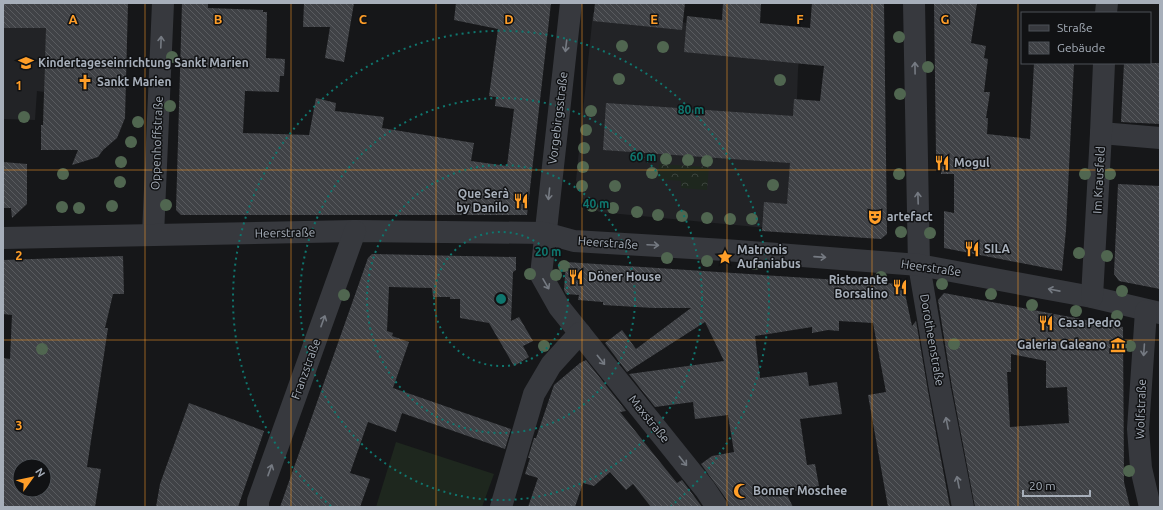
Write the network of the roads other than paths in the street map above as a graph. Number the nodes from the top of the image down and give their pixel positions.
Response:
1 (163, 3) edge
2 (571, 3) edge
3 (914, 3) edge
4 (1104, 64) edge
5 (1101, 133) junction
6 (1160, 138) edge
7 (355, 231) junction
8 (545, 233) junction
9 (153, 235) junction
10 (3, 238) edge
11 (920, 265) junction
12 (1092, 297) junction
13 (1153, 312) edge
14 (580, 333) junction
15 (258, 507) edge
16 (501, 507) edge
17 (717, 507) edge
18 (963, 507) edge
19 (1150, 507) edge

9 -> 1 street, Oppenhoffstraße
2 -> 8 street, Vorgebirgsstraße
11 -> 3 street, Dorotheenstraße
4 - 5 street, Im Krausfeld
5 - 6 street
5 - 12 street, Im Krausfeld
7 - 8 street, Heerstraße
7 - 9 street, Heerstraße
15 -> 7 street, Franzstraße
8 -> 11 street, Heerstraße
8 -> 14 street, Maxstraße
9 - 10 street, Heerstraße
12 -> 11 street, Heerstraße
18 -> 11 street, Dorotheenstraße
12 - 13 street, Heerstraße
13 -> 19 street, Wolfstraße
14 - 16 street
14 -> 17 street, Maxstraße

